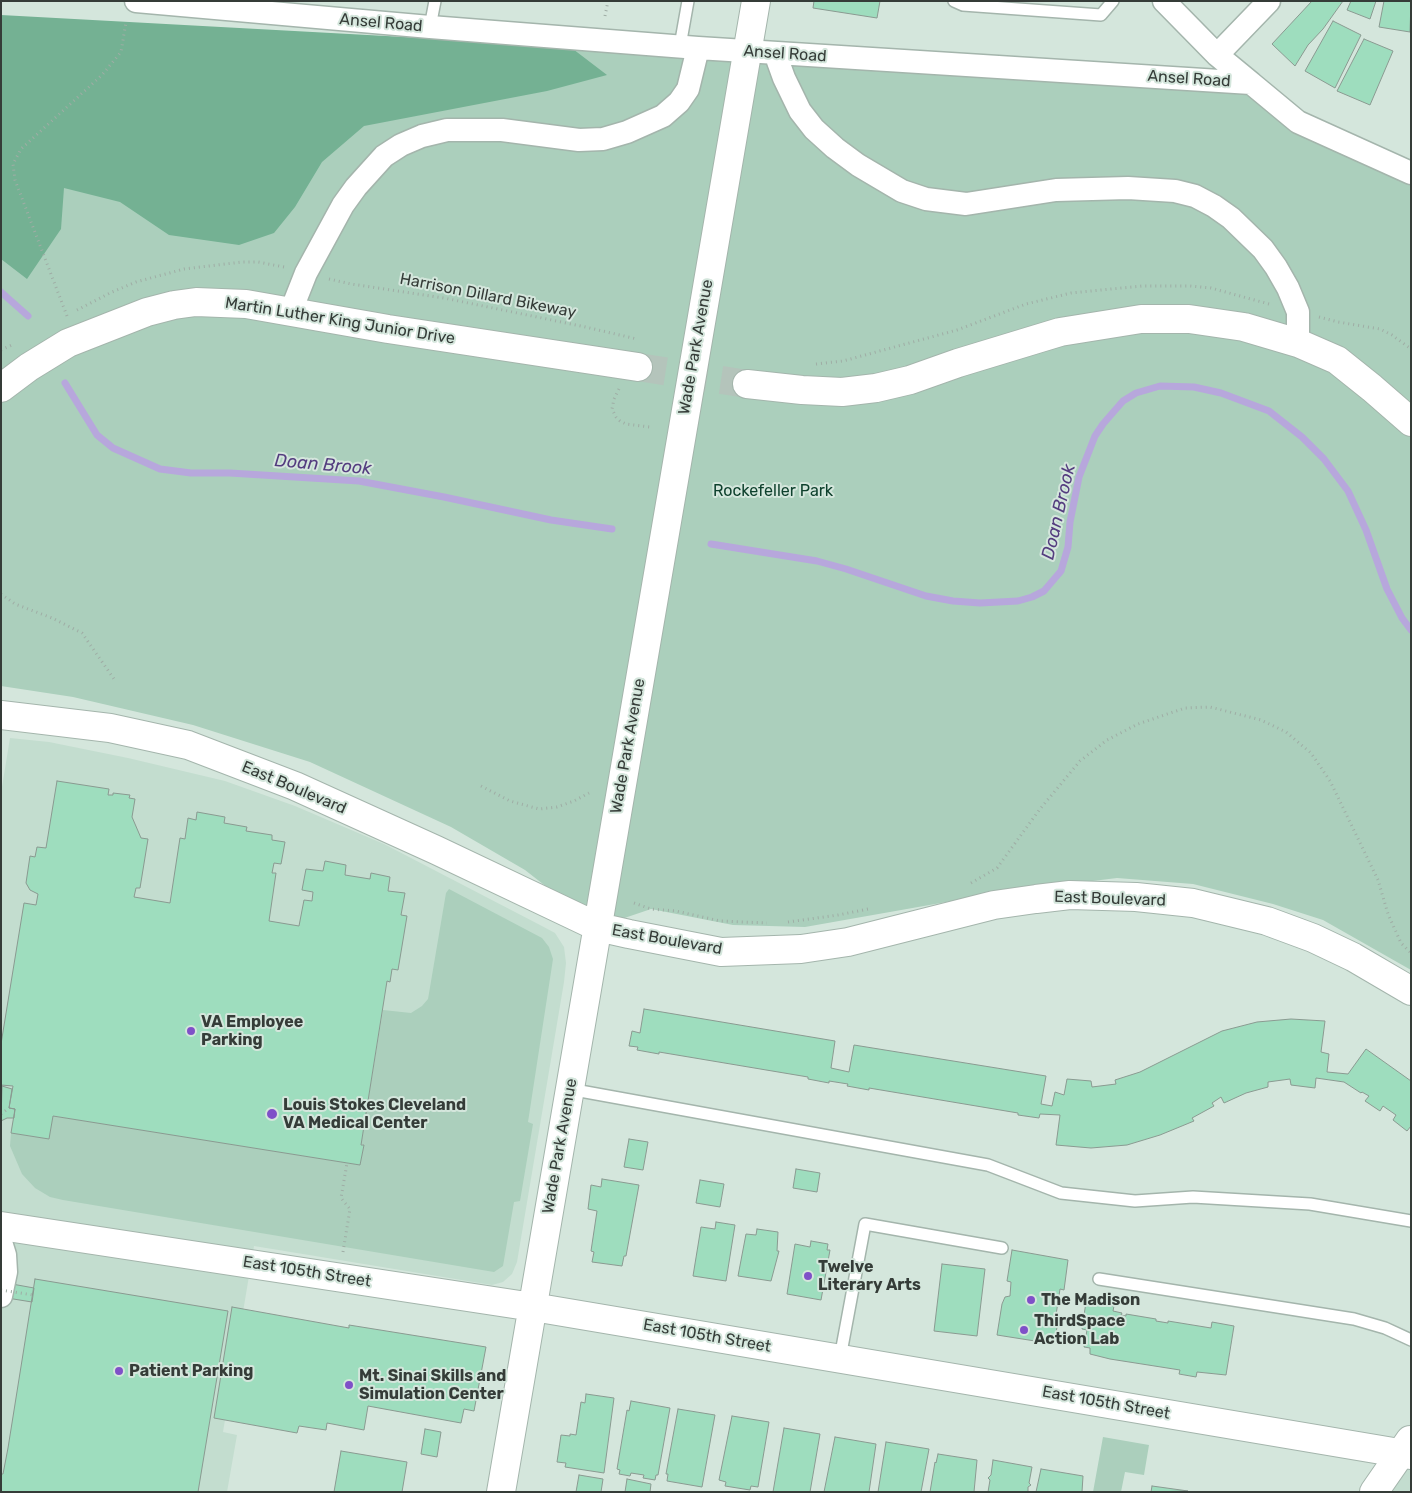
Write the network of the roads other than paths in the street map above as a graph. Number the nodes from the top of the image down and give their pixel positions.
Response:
1 (136, 1) edge
2 (435, 1) edge
3 (688, 1) edge
4 (756, 1) edge
5 (954, 1) edge
6 (1113, 1) edge
7 (1164, 1) edge
8 (1269, 1) edge
9 (213, 5) edge
10 (430, 27) junction
11 (689, 47) junction
12 (748, 51) junction
13 (775, 53) junction
14 (1217, 55) junction
15 (1251, 83) junction
16 (1411, 173) edge
17 (291, 312) junction
18 (1298, 342) junction
19 (638, 367) tunnel mouth
20 (747, 384) tunnel mouth
21 (1, 388) edge
22 (1411, 422) edge
23 (1, 715) edge
24 (598, 928) junction
25 (1411, 990) edge
26 (569, 1089) junction
27 (1411, 1221) edge
28 (1, 1226) edge
29 (1, 1242) edge
30 (1002, 1248) dead end
31 (1099, 1278) dead end
32 (1, 1296) edge
33 (533, 1307) junction
34 (1411, 1340) edge
35 (840, 1358) junction
36 (1407, 1449) edge
37 (501, 1492) edge
38 (1374, 1492) edge

1 - 9 street, Ansel Road
2 - 10 lane
3 - 11 lane
4 - 12 street, Wade Park Avenue
5 - 6 lane
7 - 14 street
8 - 14 street
9 - 10 street, Ansel Road
10 - 11 street, Ansel Road
11 - 12 street, Ansel Road
11 - 17 street
12 - 13 street, Ansel Road
12 - 24 street, Wade Park Avenue
13 - 15 street, Ansel Road
13 - 18 street
14 - 15 street
15 - 16 street, Ansel Road
17 - 19 street, Martin Luther King Junior Drive
17 - 21 street, Martin Luther King Junior Drive
18 - 20 street
18 - 22 street
23 - 24 street, East Boulevard
24 - 25 street, East Boulevard
24 - 26 street, Wade Park Avenue
26 - 27 lane
26 - 33 street, Wade Park Avenue
28 - 33 street, East 105th Street
29 - 32 street
30 - 35 lane
31 - 34 lane
33 - 35 street, East 105th Street
33 - 37 street, Wade Park Avenue
35 - 36 street, East 105th Street
36 - 38 street

